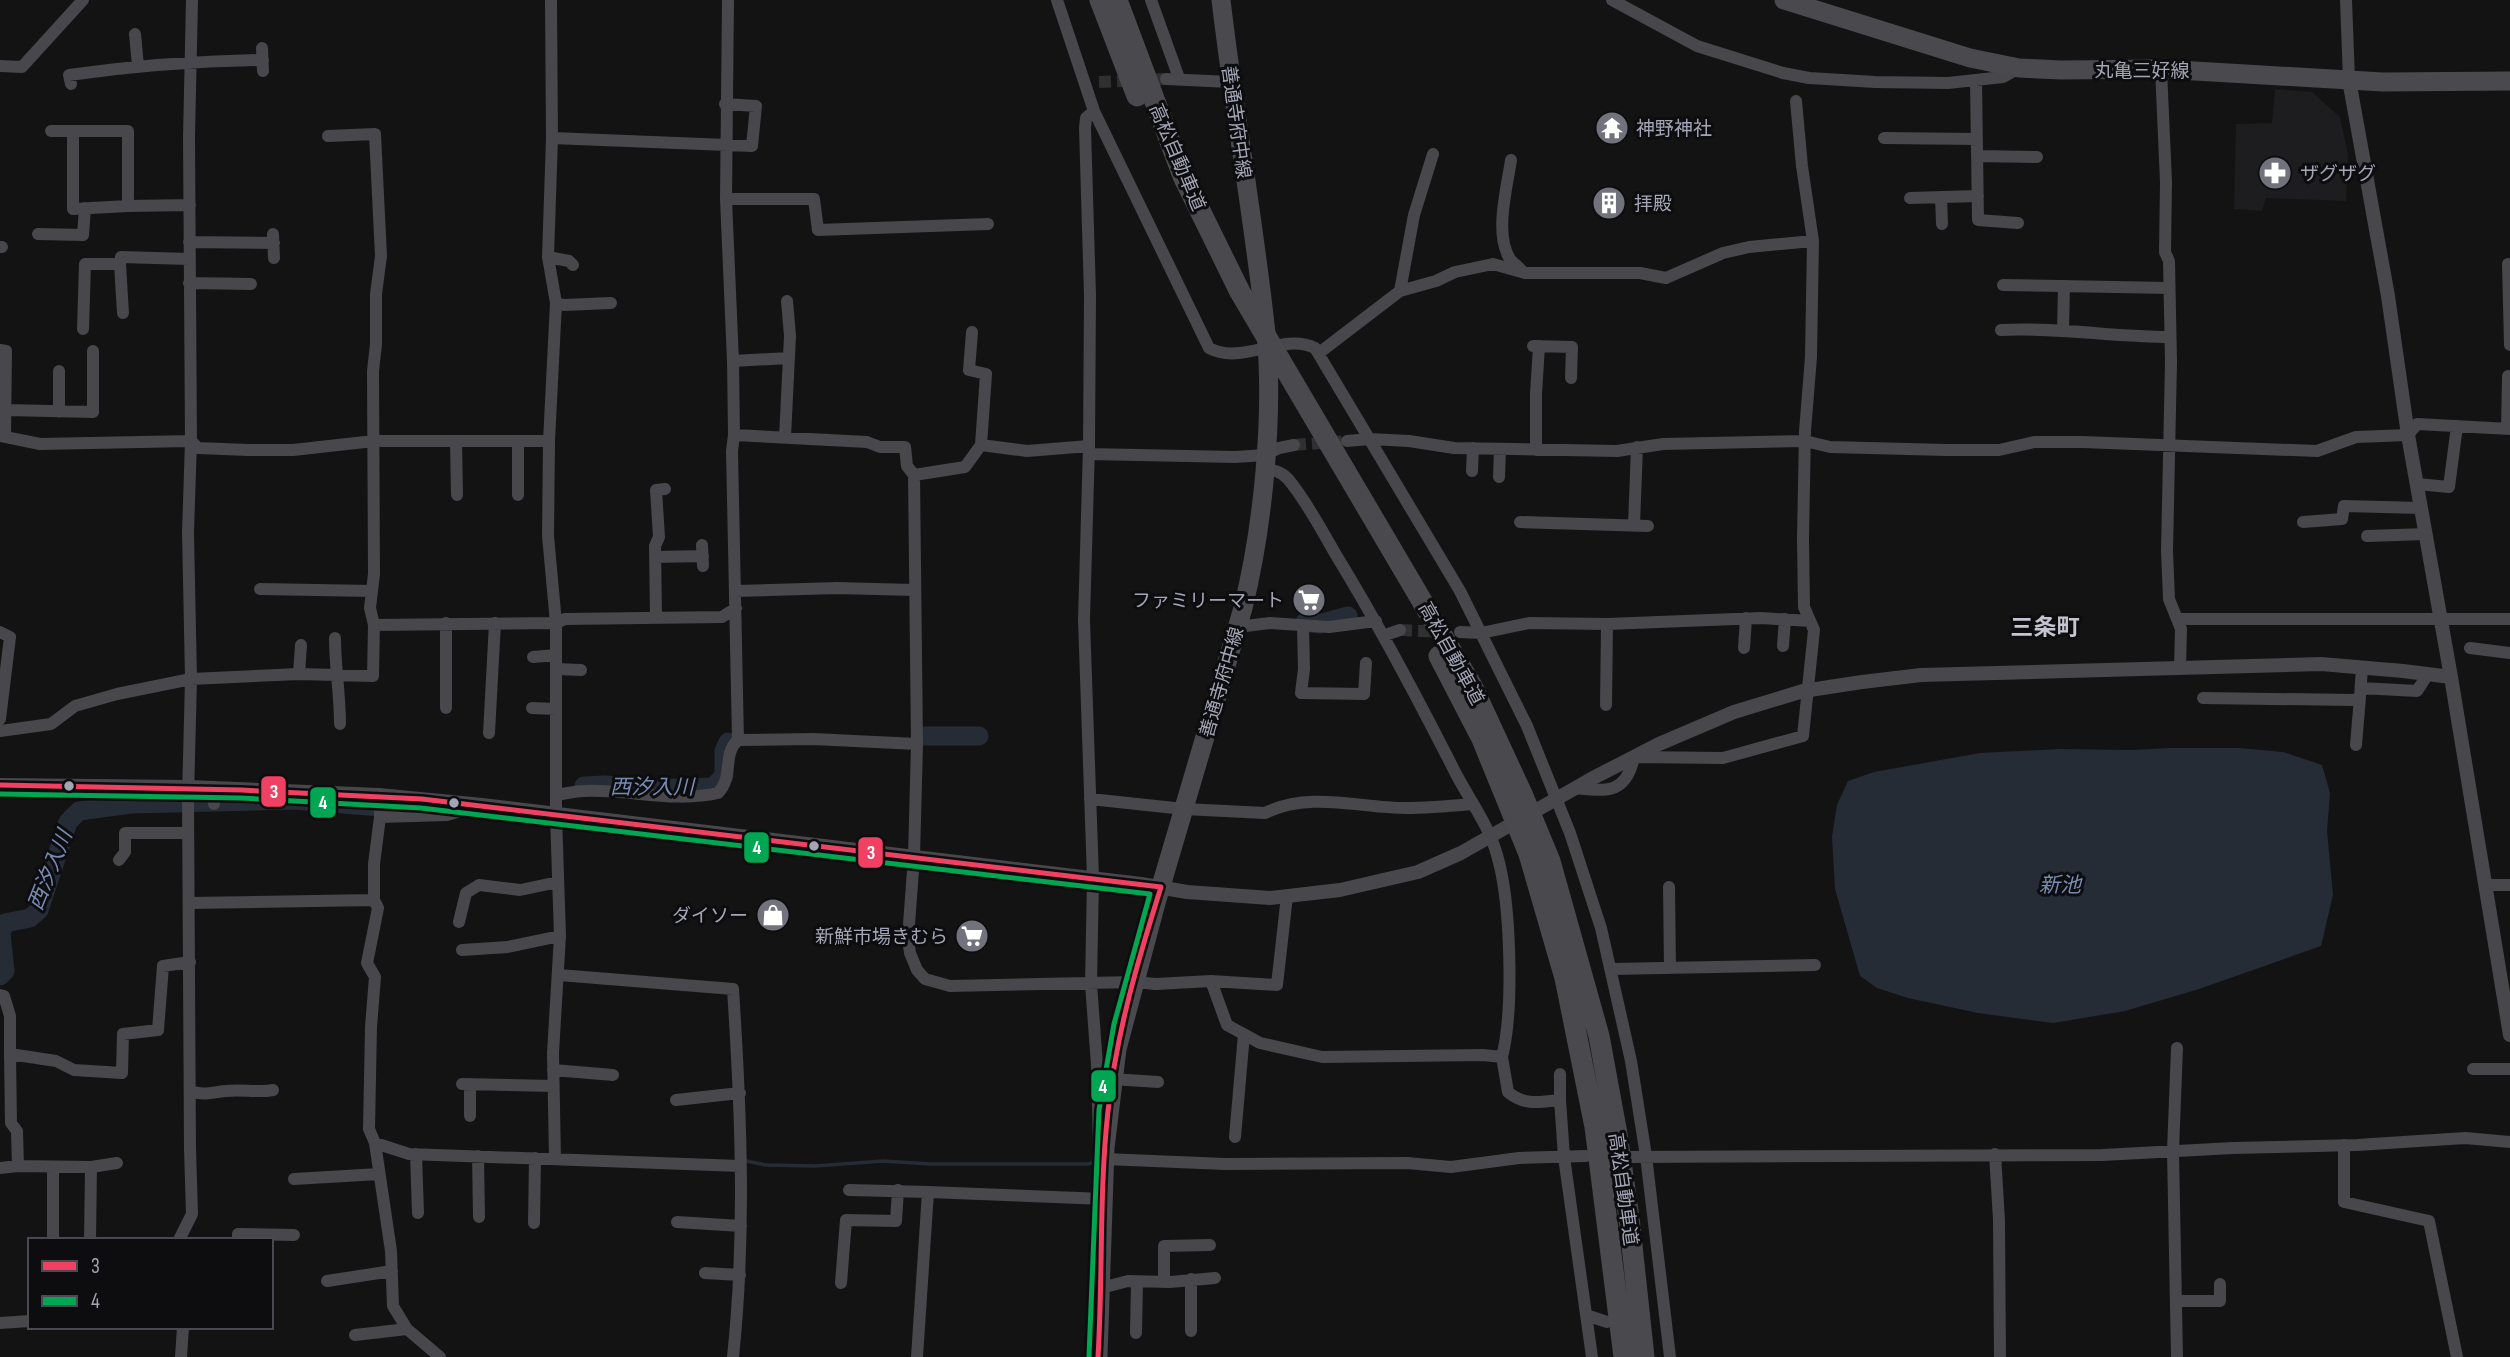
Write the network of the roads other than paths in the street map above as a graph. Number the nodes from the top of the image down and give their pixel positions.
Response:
1 (83, 0) edge
2 (192, 0) edge
3 (551, 0) edge
4 (727, 0) edge
5 (1057, 0) edge
6 (1100, 0) edge
7 (1117, 0) edge
8 (1151, 0) edge
9 (1221, 0) edge
10 (1784, 0) edge
11 (2346, 0) edge
12 (1618, 2) edge
13 (135, 34) dead end
14 (263, 59) dead end
15 (192, 62) junction
16 (0, 66) edge
17 (138, 66) junction
18 (2019, 68) junction
19 (2161, 69) junction
20 (1976, 80) junction
21 (2349, 80) junction
22 (2510, 81) edge
23 (1099, 82) tunnel mouth
24 (1230, 82) junction
25 (1084, 83) junction
26 (71, 84) dead end
27 (1796, 100) dead end
28 (725, 104) junction
29 (1094, 111) junction
30 (51, 131) dead end
31 (73, 131) junction
32 (128, 131) junction
33 (142, 131) dead end
34 (328, 136) dead end
35 (552, 138) junction
36 (1884, 138) dead end
37 (1978, 139) junction
38 (726, 145) junction
39 (1433, 154) dead end
40 (1978, 156) junction
41 (2037, 157) dead end
42 (1511, 160) dead end
43 (1978, 196) junction
44 (1941, 197) junction
45 (1910, 198) dead end
46 (726, 199) junction
47 (190, 205) junction
48 (128, 206) junction
49 (85, 208) junction
50 (2018, 223) dead end
51 (1942, 224) dead end
52 (988, 225) dead end
53 (38, 234) dead end
54 (189, 242) junction
55 (1813, 242) junction
56 (548, 257) junction
57 (274, 258) dead end
58 (189, 259) junction
59 (120, 264) junction
60 (2508, 264) edge
61 (573, 265) dead end
62 (1525, 273) junction
63 (189, 283) junction
64 (251, 284) dead end
65 (2003, 285) dead end
66 (2064, 286) junction
67 (2169, 288) junction
68 (1400, 291) junction
69 (2510, 297) edge
70 (787, 301) dead end
71 (556, 303) junction
72 (611, 303) dead end
73 (122, 313) dead end
74 (83, 329) dead end
75 (2001, 330) dead end
76 (972, 331) dead end
77 (2063, 331) junction
78 (2170, 337) junction
79 (2510, 345) edge
80 (1267, 348) junction
81 (0, 351) edge
82 (93, 351) dead end
83 (1319, 353) junction
84 (789, 358) junction
85 (733, 361) junction
86 (59, 371) dead end
87 (2505, 376) edge
88 (1571, 377) dead end
89 (1287, 386) junction
90 (6, 410) junction
91 (59, 412) junction
92 (2457, 426) junction
93 (2509, 429) edge
94 (734, 435) junction
95 (2408, 435) junction
96 (3, 436) edge
97 (785, 437) junction
98 (1370, 439) junction
99 (191, 441) junction
100 (374, 441) junction
101 (456, 441) junction
102 (519, 441) junction
103 (549, 441) junction
104 (1347, 441) tunnel mouth
105 (1805, 441) junction
106 (2170, 444) junction
107 (981, 445) junction
108 (1294, 445) tunnel mouth
109 (1637, 447) junction
110 (1474, 448) junction
111 (1500, 449) junction
112 (1089, 450) junction
113 (1536, 450) junction
114 (1264, 462) junction
115 (1472, 471) dead end
116 (914, 475) junction
117 (1499, 477) dead end
118 (2417, 484) junction
119 (665, 489) dead end
120 (457, 495) dead end
121 (518, 495) dead end
122 (2421, 508) junction
123 (2303, 522) dead end
124 (1520, 523) dead end
125 (1633, 525) junction
126 (1648, 526) dead end
127 (2426, 534) junction
128 (2367, 536) dead end
129 (703, 556) dead end
130 (655, 557) junction
131 (260, 589) dead end
132 (372, 590) junction
133 (914, 590) junction
134 (735, 591) junction
135 (736, 608) junction
136 (656, 617) junction
137 (1746, 618) junction
138 (1785, 619) junction
139 (2178, 619) junction
140 (2441, 619) junction
141 (2510, 619) edge
142 (1376, 621) junction
143 (1810, 621) junction
144 (446, 623) junction
145 (495, 623) junction
146 (556, 623) junction
147 (1607, 624) junction
148 (374, 625) junction
149 (1237, 627) junction
150 (1303, 627) junction
151 (1400, 630) tunnel mouth
152 (0, 632) edge
153 (1460, 632) dead end
154 (1481, 633) junction
155 (1385, 635) junction
156 (335, 638) dead end
157 (301, 645) dead end
158 (1783, 646) dead end
159 (1744, 648) dead end
160 (2470, 648) dead end
161 (2510, 650) edge
162 (556, 655) junction
163 (533, 657) dead end
164 (1366, 663) dead end
165 (2362, 667) junction
166 (2180, 668) junction
167 (556, 669) junction
168 (581, 670) dead end
169 (299, 674) junction
170 (2428, 674) junction
171 (335, 675) junction
172 (2451, 677) junction
173 (191, 679) junction
174 (1807, 691) junction
175 (2360, 693) junction
176 (2203, 698) dead end
177 (1606, 705) dead end
178 (446, 708) dead end
179 (532, 708) dead end
180 (556, 709) junction
181 (0, 719) edge
182 (340, 724) dead end
183 (0, 732) edge
184 (489, 733) dead end
185 (738, 740) junction
186 (917, 744) junction
187 (2356, 745) dead end
188 (1634, 757) junction
189 (0, 785) edge
190 (556, 795) junction
191 (188, 797) junction
192 (1555, 798) junction
193 (1090, 799) junction
194 (1472, 804) junction
195 (482, 805) junction
196 (379, 807) junction
197 (1184, 809) junction
198 (556, 815) junction
199 (188, 833) junction
200 (1530, 834) junction
201 (1490, 835) junction
202 (914, 857) junction
203 (119, 860) dead end
204 (1093, 878) junction
205 (558, 882) junction
206 (2510, 885) edge
207 (2485, 886) junction
208 (1161, 887) junction
209 (1669, 887) dead end
210 (1287, 896) junction
211 (374, 900) junction
212 (189, 903) junction
213 (459, 922) dead end
214 (560, 936) junction
215 (462, 950) dead end
216 (190, 962) junction
217 (1815, 965) dead end
218 (1670, 968) junction
219 (1611, 969) junction
220 (559, 975) junction
221 (1211, 981) junction
222 (1134, 982) junction
223 (1091, 984) junction
224 (2506, 985) edge
225 (0, 995) edge
226 (1244, 1034) junction
227 (2510, 1035) edge
228 (2177, 1048) dead end
229 (10, 1054) junction
230 (1502, 1056) junction
231 (2473, 1069) dead end
232 (2510, 1069) edge
233 (553, 1070) junction
234 (5, 1073) edge
235 (1560, 1074) dead end
236 (613, 1075) dead end
237 (1112, 1079) junction
238 (1158, 1082) dead end
239 (553, 1086) junction
240 (273, 1090) dead end
241 (191, 1091) junction
242 (740, 1093) junction
243 (676, 1100) dead end
244 (1560, 1100) junction
245 (470, 1116) dead end
246 (6, 1123) edge
247 (1235, 1136) dead end
248 (2510, 1142) edge
249 (374, 1143) junction
250 (2344, 1145) junction
251 (2173, 1151) junction
252 (416, 1154) junction
253 (1995, 1154) junction
254 (478, 1156) junction
255 (1586, 1156) dead end
256 (1646, 1156) junction
257 (1564, 1157) junction
258 (1629, 1157) dead end
259 (535, 1158) junction
260 (555, 1159) junction
261 (1105, 1159) junction
262 (117, 1163) dead end
263 (18, 1166) junction
264 (740, 1166) junction
265 (53, 1167) junction
266 (91, 1167) junction
267 (0, 1168) edge
268 (379, 1174) junction
269 (294, 1179) dead end
270 (849, 1190) dead end
271 (898, 1190) junction
272 (928, 1192) junction
273 (1104, 1199) junction
274 (418, 1213) dead end
275 (478, 1217) dead end
276 (677, 1222) dead end
277 (534, 1223) dead end
278 (741, 1226) junction
279 (294, 1235) dead end
280 (53, 1238) edge
281 (90, 1238) edge
282 (180, 1238) edge
283 (238, 1238) edge
284 (1210, 1245) dead end
285 (392, 1270) junction
286 (705, 1273) dead end
287 (740, 1275) junction
288 (1215, 1278) dead end
289 (1191, 1279) junction
290 (327, 1281) dead end
291 (1137, 1282) junction
292 (1164, 1282) junction
293 (841, 1283) dead end
294 (2220, 1284) dead end
295 (1101, 1288) junction
296 (2177, 1301) junction
297 (1586, 1315) junction
298 (28, 1321) edge
299 (1607, 1322) dead end
300 (0, 1323) edge
301 (183, 1329) edge
302 (407, 1329) junction
303 (1191, 1331) dead end
304 (1136, 1333) dead end
305 (1667, 1334) junction
306 (355, 1335) dead end
307 (1650, 1336) dead end
308 (181, 1357) edge
309 (440, 1357) edge
310 (733, 1357) edge
311 (917, 1357) edge
312 (1098, 1357) edge
313 (1592, 1357) edge
314 (1624, 1357) edge
315 (1644, 1357) edge
316 (1670, 1357) edge
317 (2000, 1357) edge
318 (2177, 1357) edge
319 (2458, 1357) edge

1 - 16 street
2 - 15 street
3 - 35 street
4 - 28 street
5 - 25 street
6 - 89 highway, 高松自動車道
7 - 89 highway, 高松自動車道
8 - 24 street
9 - 24 main road, 善通寺府中線
10 - 18 main road, 丸亀三好線
11 - 21 street
12 - 20 street
13 - 17 street
14 - 15 street
15 - 17 street
15 - 47 street
17 - 26 street
18 - 19 main road, 丸亀三好線
18 - 20 street
19 - 21 main road, 丸亀三好線
19 - 67 street
20 - 37 street
21 - 22 main road, 丸亀三好線
21 - 95 street
23 - 25 street
24 - 80 main road, 善通寺府中線
25 - 29 street
27 - 55 street
28 - 38 street
28 - 38 street
29 - 80 street
29 - 112 street
30 - 31 street
31 - 32 street
31 - 49 street
32 - 33 street
32 - 48 street
34 - 100 street
35 - 38 street
35 - 56 street
36 - 37 street
37 - 40 street
38 - 46 street
39 - 68 street
40 - 41 street
40 - 43 street
42 - 62 street
43 - 44 street
43 - 50 street
44 - 45 street
44 - 51 street
46 - 52 street
46 - 85 street
47 - 48 street
47 - 54 street
48 - 49 street
49 - 53 street
54 - 57 street
54 - 58 street
55 - 62 street
55 - 105 street
56 - 61 street
56 - 71 street
58 - 59 street
58 - 63 street
59 - 73 street
59 - 74 street
60 - 69 street
62 - 68 street
63 - 64 street
63 - 99 street
65 - 66 street
66 - 67 street
66 - 77 street
67 - 78 street
68 - 83 street
69 - 79 street
70 - 84 street
71 - 72 street
71 - 103 street
75 - 77 street
76 - 107 street
77 - 78 street
78 - 106 street
80 - 83 street
80 - 114 main road, 善通寺府中線
81 - 90 street
82 - 91 street
83 - 98 street
84 - 85 street
84 - 97 street
85 - 94 street
86 - 91 street
87 - 93 street
88 - 113 street
89 - 200 highway, 高松自動車道
90 - 91 street
90 - 96 street
92 - 93 street
92 - 95 street
92 - 118 street
94 - 97 street
94 - 134 street
95 - 106 street
95 - 118 street
96 - 99 street
97 - 116 street
98 - 104 street
98 - 110 street
98 - 154 street
99 - 100 street
99 - 173 street
100 - 101 street
100 - 132 street
101 - 102 street
101 - 120 street
102 - 103 street
102 - 121 street
103 - 146 street
105 - 106 street
105 - 109 street
105 - 143 street
106 - 139 street
107 - 112 street
107 - 116 street
108 - 114 street
109 - 113 street
109 - 125 street
110 - 111 street
110 - 115 street
111 - 113 street
111 - 117 street
112 - 114 street
112 - 193 street
114 - 142 street
114 - 149 main road, 善通寺府中線
116 - 133 street
118 - 122 street
119 - 130 street
122 - 123 street
122 - 127 street
124 - 125 street
125 - 126 street
127 - 128 street
127 - 140 street
129 - 130 street
130 - 136 street
131 - 132 street
132 - 148 street
133 - 134 street
133 - 186 street
134 - 135 street
135 - 136 street
135 - 185 street
136 - 146 street
137 - 138 street
137 - 147 street
137 - 159 street
138 - 143 street
138 - 158 street
139 - 140 street
139 - 166 street
140 - 141 street
140 - 172 street
142 - 150 street
142 - 155 street
143 - 174 street
144 - 145 street
144 - 148 street
144 - 178 street
145 - 146 street
145 - 184 street
146 - 162 street
147 - 154 street
147 - 177 street
148 - 171 street
149 - 150 street
149 - 197 main road, 善通寺府中線
150 - 164 street
151 - 155 street
152 - 181 street
153 - 154 street
154 - 192 street
155 - 194 street
156 - 171 street
157 - 169 street
160 - 161 street
162 - 163 street
162 - 167 street
165 - 166 street
165 - 170 street
165 - 175 street
166 - 174 street
167 - 168 street
167 - 180 street
169 - 171 street
169 - 173 street
170 - 172 street
170 - 175 street
171 - 182 street
172 - 207 street
173 - 183 street
173 - 191 street
174 - 188 street
174 - 188 street
175 - 176 street
175 - 187 street
179 - 180 street
180 - 190 street
185 - 186 street
185 - 190 street
186 - 202 street
188 - 192 street
189 - 191 street
190 - 198 street
191 - 196 street
191 - 199 street
192 - 201 street
192 - 219 street
193 - 197 street
193 - 204 street
194 - 197 street
194 - 201 street
195 - 196 street
195 - 196 street
195 - 198 street
196 - 211 street
197 - 208 main road, 善通寺府中線
198 - 202 street
198 - 205 street
199 - 203 street
199 - 212 street
200 - 314 highway, 高松自動車道
200 - 315 highway, 高松自動車道
201 - 210 street
201 - 230 street
202 - 204 street
202 - 223 street
204 - 208 street
204 - 223 street
205 - 213 street
205 - 214 street
206 - 207 street
207 - 224 street
208 - 210 street
208 - 222 main road, 善通寺府中線
209 - 218 street
210 - 221 street
211 - 212 street
211 - 249 street
212 - 216 street
214 - 215 street
214 - 220 street
216 - 229 street
216 - 241 street
217 - 218 street
218 - 219 street
219 - 256 street
220 - 233 street
220 - 242 street
221 - 222 street
221 - 226 street
222 - 223 street
222 - 237 main road, 善通寺府中線
223 - 261 street
224 - 227 street
225 - 229 street
226 - 230 street
226 - 247 street
228 - 251 street
229 - 234 street
230 - 244 street
231 - 232 street
233 - 236 street
233 - 239 street
234 - 246 street
235 - 244 street
237 - 238 street
237 - 261 main road, 善通寺府中線
239 - 245 street
239 - 260 street
240 - 241 street
241 - 282 street
242 - 243 street
242 - 264 street
244 - 257 street
246 - 263 street
248 - 250 street
249 - 252 street
249 - 268 street
250 - 251 street
250 - 319 street
251 - 253 street
251 - 296 street
252 - 254 street
252 - 274 street
253 - 256 street
253 - 317 street
254 - 259 street
254 - 275 street
255 - 257 street
256 - 258 street
256 - 305 street
257 - 261 street
257 - 297 street
259 - 260 street
259 - 277 street
260 - 264 street
261 - 273 main road, 善通寺府中線
262 - 266 street
263 - 265 street
263 - 267 street
264 - 278 street
265 - 266 street
265 - 280 street
266 - 281 street
268 - 269 street
268 - 285 street
270 - 271 street
271 - 272 street
271 - 293 street
272 - 273 street
272 - 311 street
273 - 295 main road, 善通寺府中線
276 - 278 street
278 - 287 street
279 - 283 street
284 - 292 street
285 - 290 street
285 - 302 street
286 - 287 street
287 - 310 street
288 - 289 street
289 - 292 street
289 - 303 street
291 - 292 street
291 - 295 street
291 - 304 street
294 - 296 street
295 - 312 main road, 善通寺府中線
296 - 318 street
297 - 299 street
297 - 313 street
298 - 300 street
301 - 308 street
302 - 306 street
302 - 309 street
305 - 307 street
305 - 316 street

